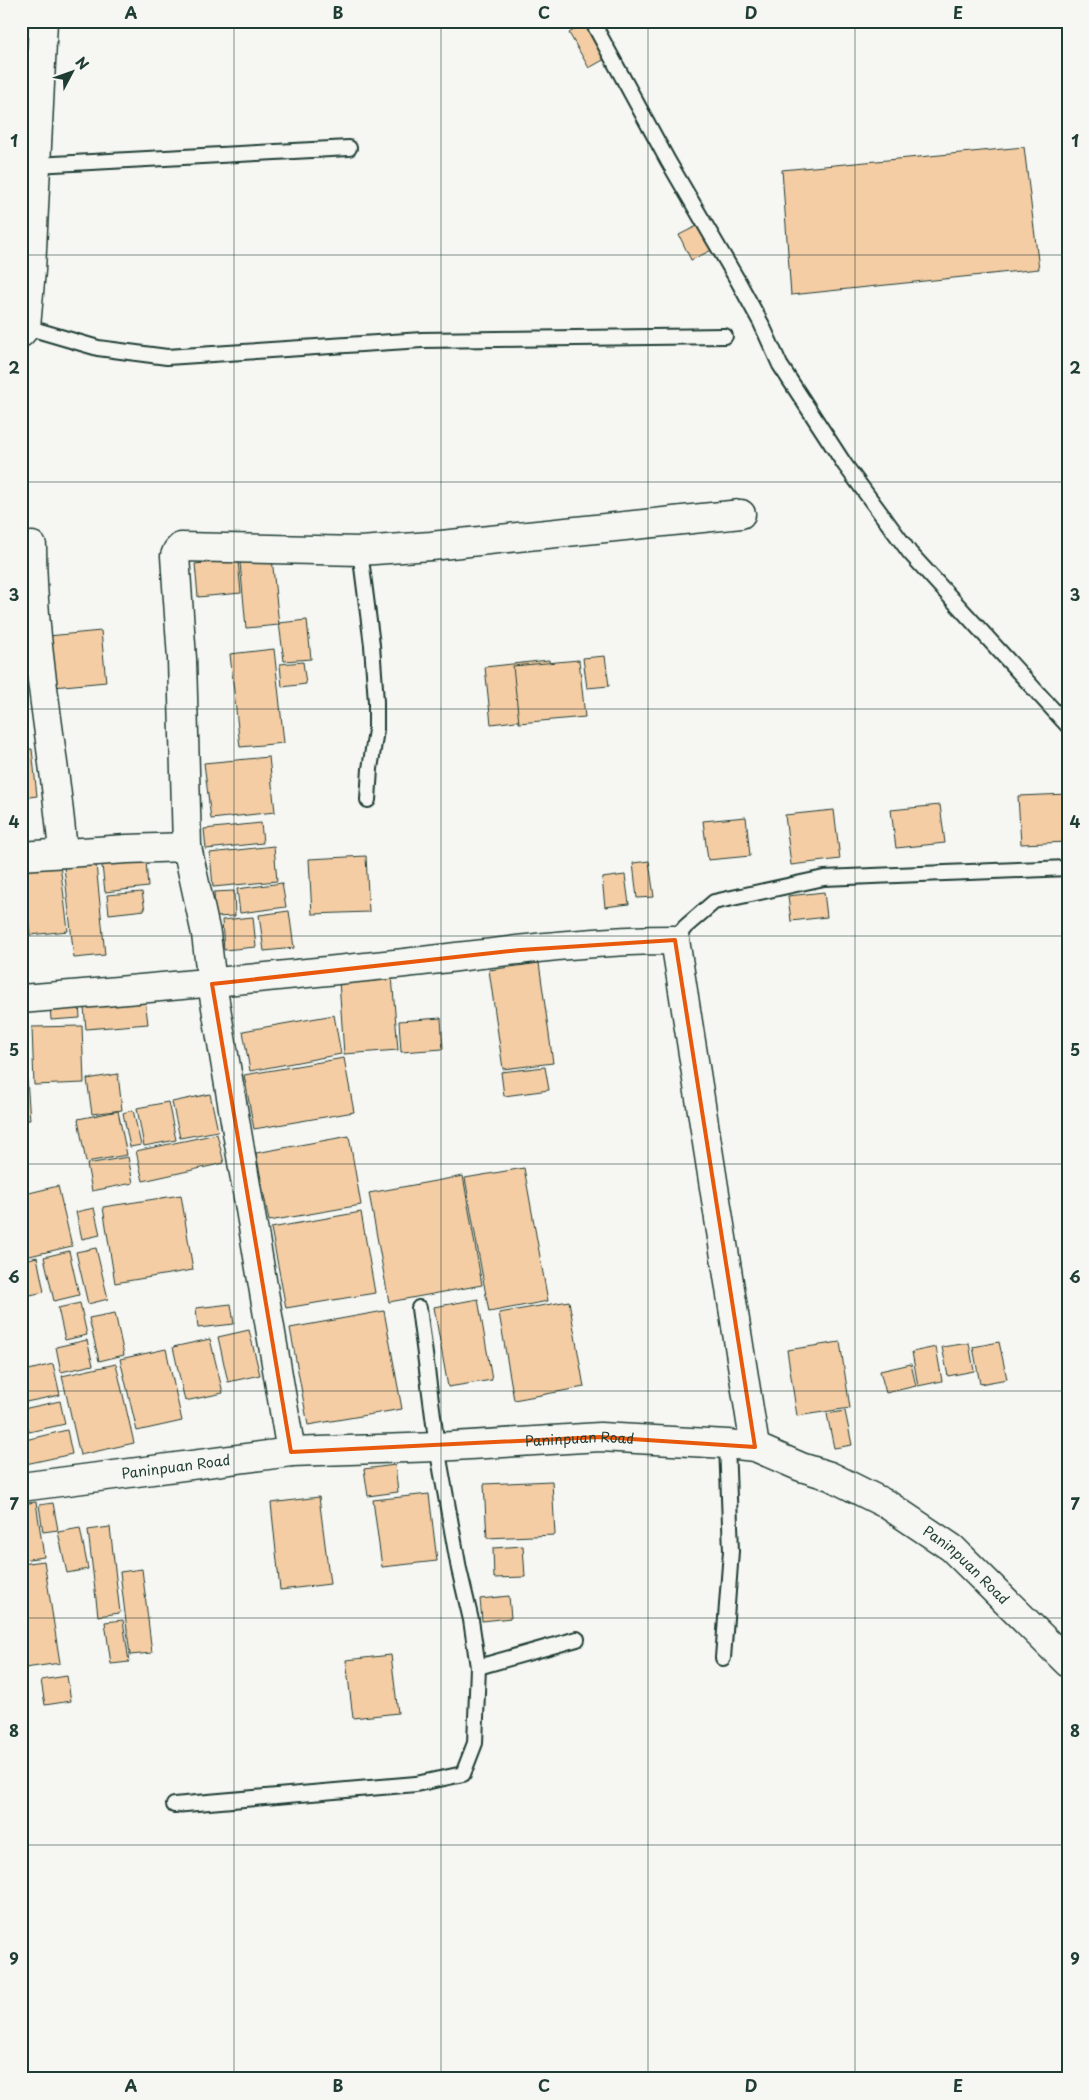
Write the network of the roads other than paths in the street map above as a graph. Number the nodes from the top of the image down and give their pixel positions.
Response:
1 (43, 21) edge
2 (592, 21) edge
3 (31, 68) edge
4 (348, 148) dead end
5 (36, 164) junction
6 (24, 330) edge
7 (725, 336) dead end
8 (741, 514) dead end
9 (32, 546) dead end
10 (360, 551) junction
11 (1068, 726) edge
12 (368, 800) dead end
13 (188, 847) junction
14 (63, 853) junction
15 (21, 856) edge
16 (1068, 868) edge
17 (674, 940) junction
18 (212, 984) junction
19 (21, 999) edge
20 (419, 1308) dead end
21 (727, 1444) junction
22 (437, 1447) junction
23 (756, 1447) junction
24 (291, 1452) junction
25 (21, 1486) edge
26 (577, 1639) dead end
27 (723, 1658) dead end
28 (1068, 1663) edge
29 (478, 1668) junction
30 (174, 1806) dead end

1 - 3 street
2 - 11 lane
3 - 5 street
4 - 5 lane
5 - 6 street
6 - 7 lane
8 - 10 street
9 - 14 street
10 - 12 lane
10 - 13 street
13 - 14 street
13 - 18 street
14 - 15 street
16 - 17 lane
17 - 18 street
17 - 23 street
18 - 19 street
18 - 24 street
20 - 22 lane
21 - 22 street, Paninpuan Road
21 - 23 street, Paninpuan Road
21 - 27 lane
22 - 24 street, Paninpuan Road
22 - 29 lane
23 - 28 street, Paninpuan Road
24 - 25 street, Paninpuan Road
26 - 29 lane
29 - 30 lane

